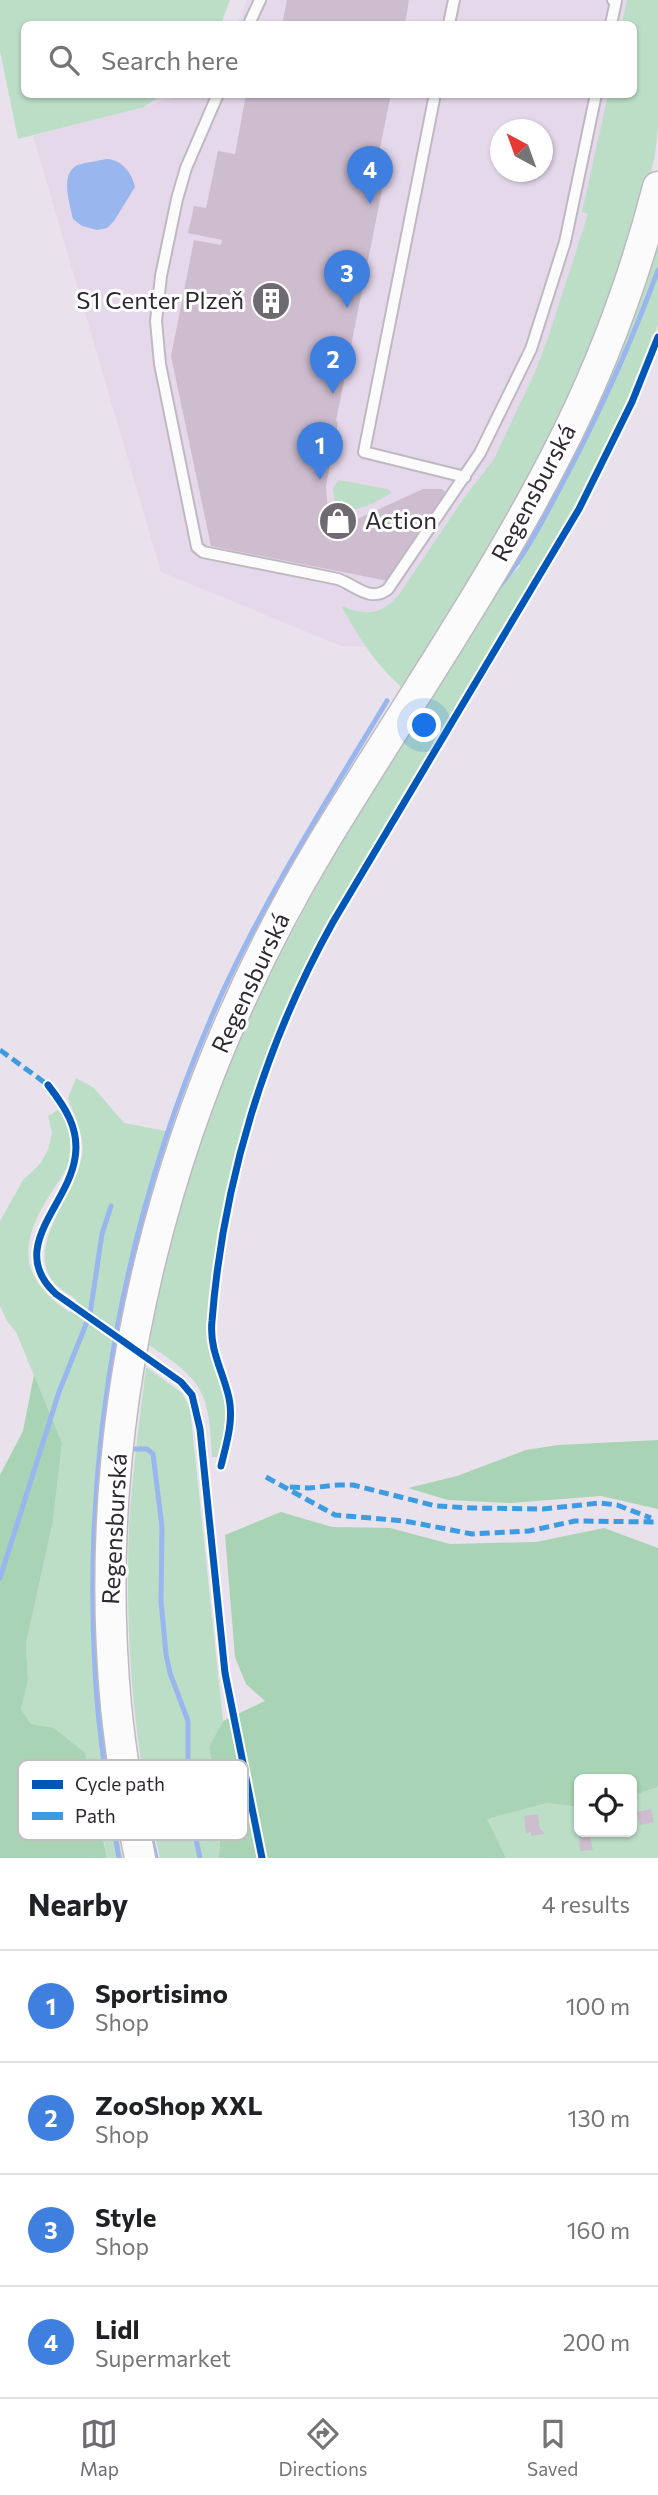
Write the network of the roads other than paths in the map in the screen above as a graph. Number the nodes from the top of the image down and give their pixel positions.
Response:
1 (260, 0) edge
2 (454, 0) edge
3 (613, 0) edge
4 (250, 21) edge
5 (450, 21) edge
6 (612, 21) edge
7 (216, 98) edge
8 (434, 98) edge
9 (595, 98) edge
10 (658, 187) edge
11 (465, 477) junction
12 (124, 1760) edge
13 (137, 1840) edge
14 (140, 1858) edge

1 - 4 lane
2 - 5 lane
3 - 6 lane
7 - 11 lane
8 - 11 lane
9 - 11 lane
10 - 12 main road, Regensburská
13 - 14 main road, Regensburská

